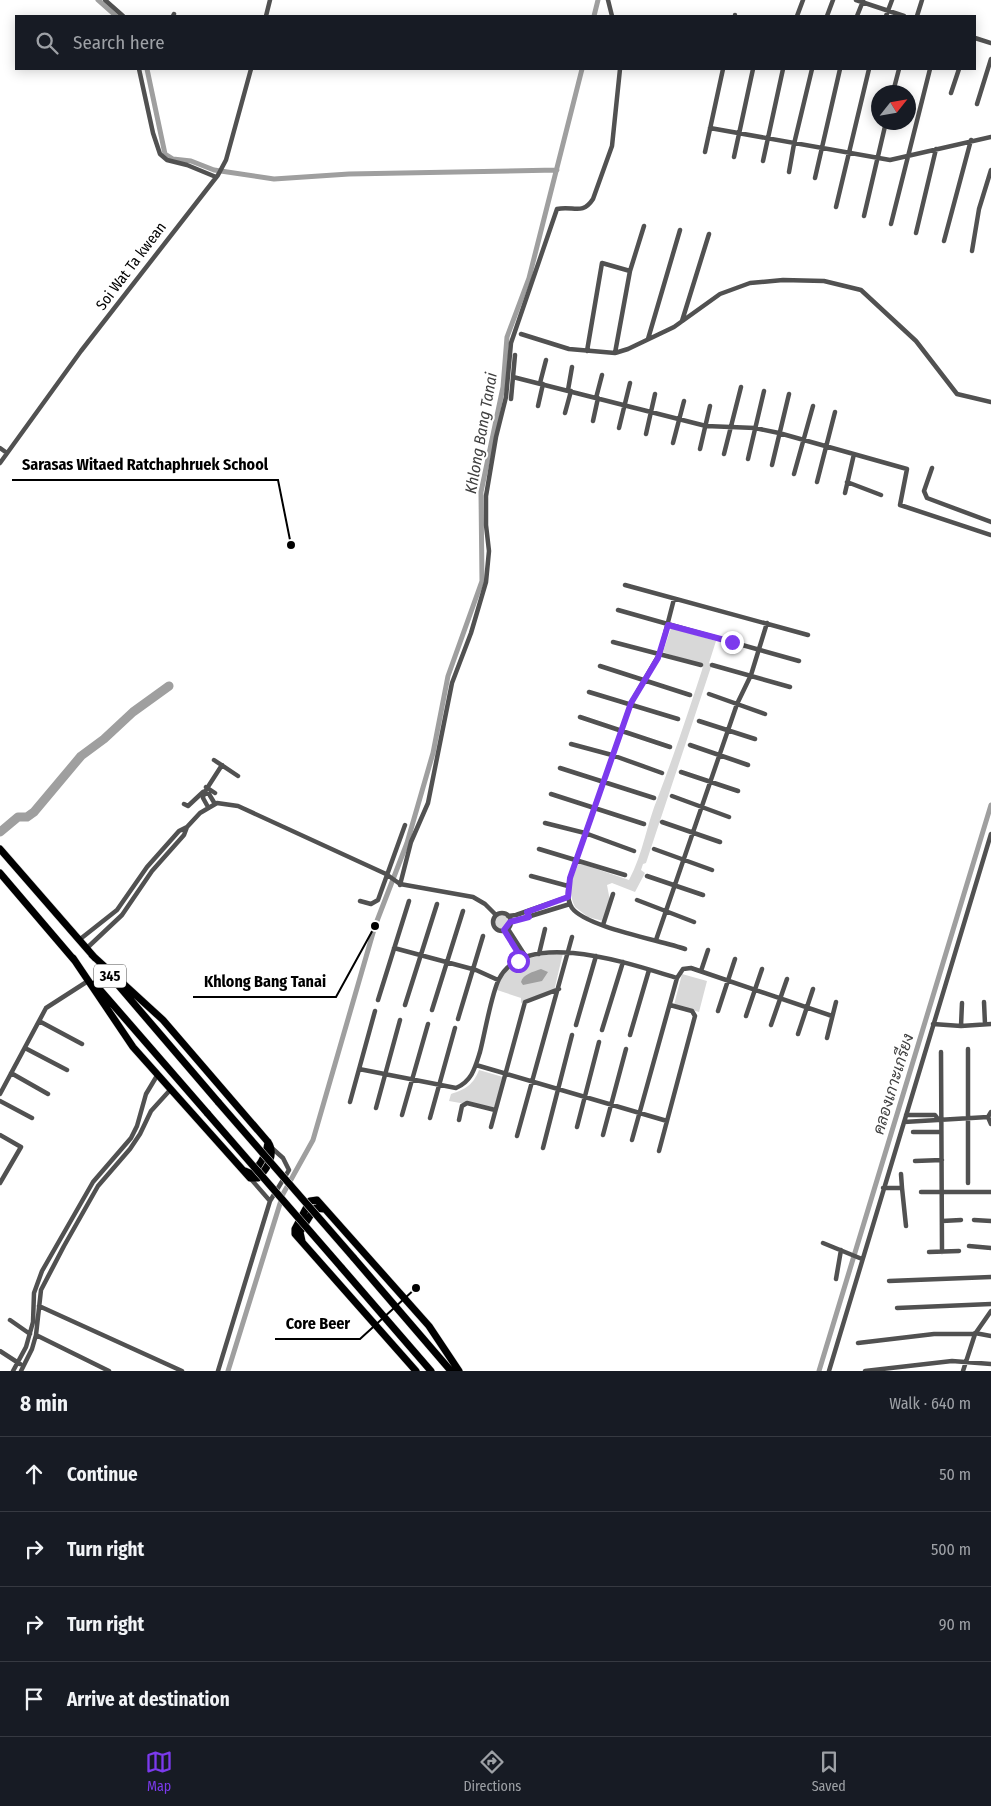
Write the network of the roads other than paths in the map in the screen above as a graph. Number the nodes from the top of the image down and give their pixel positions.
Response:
1 (105, 0) edge
2 (270, 0) edge
3 (608, 0) edge
4 (803, 0) edge
5 (833, 0) edge
6 (856, 0) edge
7 (892, 0) edge
8 (922, 0) edge
9 (863, 1) edge
10 (887, 14) edge
11 (121, 15) edge
12 (266, 15) edge
13 (612, 15) edge
14 (797, 15) edge
15 (827, 15) edge
16 (857, 15) edge
17 (917, 15) edge
18 (976, 38) edge
19 (991, 43) edge
20 (991, 59) edge
21 (139, 70) edge
22 (251, 70) edge
23 (620, 70) edge
24 (723, 70) edge
25 (753, 70) edge
26 (783, 70) edge
27 (812, 70) edge
28 (840, 70) edge
29 (869, 70) edge
30 (899, 70) edge
31 (930, 70) edge
32 (959, 70) edge
33 (895, 85) edge
34 (951, 93) dead end
35 (978, 104) dead end
36 (710, 128) junction
37 (884, 130) edge
38 (739, 133) junction
39 (991, 137) edge
40 (768, 139) junction
41 (971, 140) junction
42 (794, 144) junction
43 (821, 149) junction
44 (936, 149) junction
45 (705, 152) dead end
46 (847, 154) junction
47 (734, 157) dead end
48 (906, 157) junction
49 (878, 158) junction
50 (763, 161) dead end
51 (991, 170) edge
52 (790, 172) dead end
53 (217, 176) junction
54 (815, 178) dead end
55 (836, 207) dead end
56 (864, 216) dead end
57 (890, 224) dead end
58 (644, 226) dead end
59 (680, 230) dead end
60 (916, 232) dead end
61 (709, 234) dead end
62 (944, 241) dead end
63 (972, 251) dead end
64 (630, 271) junction
65 (682, 322) junction
66 (521, 334) dead end
67 (648, 339) junction
68 (587, 351) junction
69 (615, 353) junction
70 (515, 355) dead end
71 (546, 360) dead end
72 (572, 367) dead end
73 (602, 375) dead end
74 (513, 377) junction
75 (542, 383) junction
76 (630, 384) dead end
77 (741, 387) dead end
78 (569, 391) junction
79 (764, 391) dead end
80 (655, 394) dead end
81 (789, 394) dead end
82 (511, 398) dead end
83 (597, 398) junction
84 (684, 401) dead end
85 (991, 402) edge
86 (625, 405) junction
87 (538, 406) dead end
88 (710, 406) dead end
89 (813, 406) dead end
90 (651, 412) junction
91 (835, 412) dead end
92 (565, 413) dead end
93 (679, 420) junction
94 (593, 421) dead end
95 (706, 426) junction
96 (731, 427) junction
97 (619, 428) dead end
98 (756, 428) junction
99 (779, 433) junction
100 (646, 434) dead end
101 (803, 440) junction
102 (673, 443) dead end
103 (826, 446) junction
104 (0, 448) edge
105 (700, 449) dead end
106 (7, 453) junction
107 (724, 454) dead end
108 (854, 454) junction
109 (748, 459) dead end
110 (0, 463) edge
111 (772, 465) dead end
112 (932, 468) dead end
113 (794, 474) dead end
114 (817, 482) dead end
115 (848, 482) junction
116 (845, 493) dead end
117 (881, 495) dead end
118 (991, 522) edge
119 (991, 536) edge
120 (625, 586) dead end
121 (674, 598) junction
122 (618, 610) dead end
123 (767, 624) junction
124 (668, 625) junction
125 (808, 635) dead end
126 (613, 642) dead end
127 (759, 650) junction
128 (660, 653) junction
129 (799, 661) dead end
130 (701, 665) dead end
131 (712, 665) dead end
132 (600, 666) dead end
133 (751, 675) junction
134 (644, 679) junction
135 (790, 687) dead end
136 (589, 692) dead end
137 (690, 694) dead end
138 (709, 694) dead end
139 (631, 703) junction
140 (737, 704) junction
141 (765, 714) dead end
142 (580, 718) dead end
143 (678, 719) dead end
144 (699, 721) dead end
145 (621, 729) junction
146 (728, 730) junction
147 (755, 739) dead end
148 (571, 744) dead end
149 (690, 745) dead end
150 (670, 747) dead end
151 (612, 755) junction
152 (719, 756) junction
153 (214, 760) dead end
154 (222, 765) junction
155 (748, 765) dead end
156 (560, 768) dead end
157 (681, 772) dead end
158 (662, 773) dead end
159 (238, 776) dead end
160 (603, 780) junction
161 (710, 782) junction
162 (206, 787) junction
163 (738, 791) dead end
164 (203, 793) junction
165 (215, 793) dead end
166 (551, 794) dead end
167 (672, 796) dead end
168 (654, 798) dead end
169 (184, 804) dead end
170 (215, 804) junction
171 (208, 807) junction
172 (594, 807) junction
173 (702, 807) junction
174 (728, 816) dead end
175 (662, 822) dead end
176 (545, 823) dead end
177 (644, 824) dead end
178 (405, 825) dead end
179 (187, 827) junction
180 (692, 833) junction
181 (585, 834) junction
182 (991, 834) edge
183 (720, 842) dead end
184 (0, 849) edge
185 (539, 849) dead end
186 (654, 849) dead end
187 (634, 850) dead end
188 (576, 860) junction
189 (683, 860) junction
190 (147, 867) junction
191 (712, 870) dead end
192 (152, 871) junction
193 (0, 873) edge
194 (387, 875) junction
195 (625, 875) dead end
196 (531, 876) dead end
197 (647, 876) dead end
198 (399, 884) junction
199 (568, 886) junction
200 (674, 886) junction
201 (613, 894) dead end
202 (703, 895) dead end
203 (568, 897) junction
204 (637, 900) dead end
205 (360, 901) dead end
206 (409, 901) dead end
207 (437, 904) dead end
208 (570, 904) junction
209 (117, 910) junction
210 (463, 910) dead end
211 (666, 911) junction
212 (527, 912) junction
213 (122, 915) junction
214 (496, 915) junction
215 (508, 916) junction
216 (529, 917) junction
217 (510, 922) junction
218 (694, 922) dead end
219 (603, 925) junction
220 (545, 928) dead end
221 (506, 929) junction
222 (483, 936) dead end
223 (572, 937) dead end
224 (79, 940) junction
225 (656, 940) junction
226 (87, 948) junction
227 (394, 948) junction
228 (684, 949) dead end
229 (708, 950) dead end
230 (568, 953) junction
231 (421, 954) junction
232 (538, 954) junction
233 (92, 955) junction
234 (596, 956) junction
235 (73, 958) junction
236 (524, 958) junction
237 (735, 959) dead end
238 (448, 961) junction
239 (623, 962) junction
240 (474, 969) junction
241 (762, 969) dead end
242 (649, 970) junction
243 (701, 971) junction
244 (677, 978) junction
245 (787, 979) dead end
246 (498, 980) junction
247 (729, 980) junction
248 (88, 981) junction
249 (559, 989) junction
250 (755, 989) junction
251 (814, 989) dead end
252 (780, 998) junction
253 (378, 1000) dead end
254 (836, 1002) dead end
255 (984, 1002) dead end
256 (962, 1003) dead end
257 (405, 1005) dead end
258 (670, 1005) junction
259 (807, 1006) junction
260 (432, 1010) dead end
261 (375, 1011) dead end
262 (718, 1011) dead end
263 (746, 1016) dead end
264 (832, 1016) junction
265 (458, 1019) dead end
266 (400, 1020) dead end
267 (39, 1021) junction
268 (428, 1024) dead end
269 (933, 1024) junction
270 (985, 1024) junction
271 (991, 1024) edge
272 (771, 1025) dead end
273 (576, 1026) dead end
274 (961, 1026) junction
275 (455, 1028) dead end
276 (602, 1030) dead end
277 (174, 1034) junction
278 (798, 1034) dead end
279 (572, 1035) dead end
280 (630, 1035) dead end
281 (827, 1038) dead end
282 (165, 1041) junction
283 (599, 1042) dead end
284 (82, 1044) dead end
285 (146, 1044) junction
286 (25, 1048) junction
287 (626, 1049) dead end
288 (968, 1049) dead end
289 (137, 1051) junction
290 (941, 1052) dead end
291 (476, 1065) junction
292 (359, 1068) junction
293 (66, 1070) dead end
294 (11, 1074) junction
295 (158, 1074) junction
296 (386, 1074) junction
297 (506, 1074) junction
298 (412, 1079) junction
299 (533, 1082) junction
300 (440, 1085) junction
301 (171, 1089) junction
302 (558, 1090) junction
303 (0, 1094) edge
304 (48, 1094) dead end
305 (585, 1097) junction
306 (0, 1101) edge
307 (350, 1102) dead end
308 (612, 1105) junction
309 (143, 1107) junction
310 (376, 1108) dead end
311 (495, 1110) junction
312 (151, 1111) junction
313 (991, 1112) edge
314 (639, 1113) junction
315 (402, 1115) dead end
316 (906, 1115) junction
317 (969, 1117) junction
318 (988, 1117) junction
319 (32, 1118) dead end
320 (430, 1118) dead end
321 (940, 1119) junction
322 (459, 1120) dead end
323 (667, 1121) junction
324 (904, 1122) junction
325 (991, 1124) edge
326 (491, 1127) dead end
327 (577, 1127) dead end
328 (913, 1132) dead end
329 (941, 1132) junction
330 (0, 1135) edge
331 (603, 1135) dead end
332 (517, 1136) dead end
333 (632, 1140) dead end
334 (268, 1142) junction
335 (543, 1148) dead end
336 (273, 1149) junction
337 (659, 1151) dead end
338 (942, 1160) junction
339 (915, 1162) dead end
340 (103, 1169) junction
341 (243, 1170) junction
342 (2, 1172) edge
343 (108, 1173) junction
344 (901, 1174) dead end
345 (250, 1178) junction
346 (0, 1182) edge
347 (968, 1183) dead end
348 (884, 1188) junction
349 (902, 1188) junction
350 (942, 1191) junction
351 (921, 1192) dead end
352 (991, 1192) edge
353 (270, 1200) junction
354 (961, 1220) dead end
355 (974, 1220) dead end
356 (942, 1221) junction
357 (991, 1221) edge
358 (906, 1226) dead end
359 (58, 1243) junction
360 (823, 1243) dead end
361 (64, 1246) junction
362 (969, 1246) dead end
363 (991, 1248) edge
364 (841, 1250) junction
365 (959, 1251) dead end
366 (929, 1252) dead end
367 (942, 1252) junction
368 (860, 1258) junction
369 (991, 1277) edge
370 (836, 1279) dead end
371 (889, 1281) dead end
372 (34, 1303) junction
373 (991, 1304) edge
374 (40, 1306) junction
375 (897, 1308) dead end
376 (991, 1311) edge
377 (420, 1316) junction
378 (10, 1320) dead end
379 (411, 1325) junction
380 (975, 1333) junction
381 (30, 1334) junction
382 (36, 1335) junction
383 (991, 1336) edge
384 (858, 1343) dead end
385 (410, 1346) junction
386 (0, 1351) edge
387 (401, 1354) junction
388 (965, 1362) junction
389 (18, 1363) junction
390 (991, 1364) edge
391 (24, 1366) junction
392 (13, 1371) edge
393 (21, 1371) edge
394 (109, 1371) edge
395 (182, 1371) edge
396 (218, 1371) edge
397 (416, 1371) edge
398 (431, 1371) edge
399 (451, 1371) edge
400 (459, 1371) edge
401 (828, 1371) edge
402 (865, 1371) edge
403 (963, 1371) edge

1 - 11 street
2 - 12 street
3 - 13 street
4 - 14 street
5 - 15 street
6 - 9 street
7 - 10 street
8 - 17 street
9 - 10 street
9 - 16 street
18 - 19 street
20 - 35 street
21 - 53 street
22 - 53 street, Soi Wat Ta kwean
23 - 198 street
24 - 36 street
25 - 38 street
26 - 40 street
27 - 42 street
28 - 43 street
29 - 46 street
30 - 33 street
31 - 48 street
32 - 34 street
36 - 38 street
36 - 45 street
37 - 49 street
38 - 40 street
38 - 47 street
39 - 41 street
40 - 42 street
40 - 50 street
41 - 44 street
41 - 62 street
42 - 43 street
42 - 52 street
43 - 46 street
43 - 54 street
44 - 48 street
44 - 60 street
46 - 49 street
46 - 55 street
48 - 49 street
48 - 57 street
49 - 56 street
51 - 63 street
53 - 106 street, Soi Wat Ta kwean
58 - 64 street
59 - 67 street
61 - 65 street
64 - 68 street
64 - 69 street
65 - 67 street
65 - 85 street
66 - 68 street
67 - 69 street
68 - 69 street
70 - 74 street
71 - 75 street
72 - 78 street
73 - 83 street
74 - 75 street
74 - 82 street
75 - 78 street
75 - 87 street
76 - 86 street
77 - 96 street
78 - 83 street
78 - 92 street
79 - 98 street
80 - 90 street
81 - 99 street
83 - 86 street
83 - 94 street
84 - 93 street
86 - 90 street
86 - 97 street
88 - 95 street
89 - 101 street
90 - 93 street
90 - 100 street
91 - 103 street
93 - 95 street
93 - 102 street
95 - 96 street
95 - 105 street
96 - 98 street
96 - 107 street
98 - 99 street
98 - 109 street
99 - 101 street
99 - 111 street
101 - 103 street
101 - 113 street
103 - 108 street
103 - 114 street
104 - 106 street
106 - 110 street, Soi Wat Ta kwean
108 - 115 street
108 - 119 street
112 - 118 street
115 - 116 street
115 - 117 street
120 - 121 street
121 - 123 street
121 - 124 street
122 - 124 street
123 - 125 street
123 - 127 street
124 - 127 street
124 - 128 street
126 - 128 street
127 - 129 street
127 - 133 street
128 - 130 street
128 - 134 street
131 - 133 street
132 - 134 street
133 - 135 street
133 - 140 street
134 - 137 street
134 - 139 street
136 - 139 street
138 - 140 street
139 - 143 street
139 - 145 street
140 - 141 street
140 - 146 street
142 - 145 street
144 - 146 street
145 - 150 street
145 - 151 street
146 - 147 street
146 - 152 street
148 - 151 street
149 - 152 street
151 - 158 street
151 - 160 street
152 - 155 street
152 - 161 street
153 - 154 street
154 - 159 street
154 - 162 street
156 - 160 street
157 - 161 street
160 - 168 street
160 - 172 street
161 - 163 street
161 - 173 street
162 - 164 street
162 - 165 street
164 - 169 street
164 - 170 street
164 - 171 street
166 - 172 street
167 - 173 street
170 - 171 street
170 - 194 street
171 - 179 street
172 - 177 street
172 - 181 street
173 - 174 street
173 - 180 street
175 - 180 street
176 - 181 street
178 - 194 street
179 - 190 street
179 - 192 street
180 - 183 street
180 - 189 street
181 - 187 street
181 - 188 street
182 - 269 street
184 - 224 main road, 345
185 - 188 street
186 - 189 street
188 - 195 street
188 - 199 street
189 - 191 street
189 - 200 street
190 - 192 street
190 - 209 street
192 - 213 street
193 - 235 main road, 345
194 - 198 street
194 - 205 street
196 - 199 street
197 - 200 street
198 - 214 street
199 - 203 street
200 - 202 street
200 - 211 street
201 - 219 street
203 - 208 street
203 - 212 street
204 - 211 street
206 - 227 street
207 - 231 street
208 - 216 street
208 - 219 street
209 - 213 street
209 - 224 street
210 - 238 street
211 - 218 street
211 - 225 street
212 - 215 street
212 - 216 street
213 - 226 street
214 - 215 street
214 - 221 street
215 - 217 street
216 - 217 street
217 - 221 street
219 - 225 street
220 - 232 street
221 - 236 street
222 - 240 street
223 - 230 street
224 - 226 main road, 345
225 - 228 street
226 - 233 main road, 345
227 - 231 street
227 - 253 street
229 - 243 street
230 - 232 street
230 - 234 street
230 - 249 street
231 - 238 street
231 - 257 street
232 - 236 street
233 - 277 main road
233 - 282 main road, 345
234 - 239 street
234 - 273 street
235 - 248 main road
235 - 285 main road, 345
236 - 246 street
237 - 247 street
238 - 240 street
238 - 260 street
239 - 242 street
239 - 276 street
240 - 246 street
240 - 265 street
241 - 250 street
242 - 244 street
242 - 280 street
243 - 244 street
243 - 247 street
244 - 258 street
245 - 252 street
246 - 291 street
247 - 250 street
247 - 262 street
248 - 267 street
248 - 289 main road
249 - 297 street
249 - 299 street
250 - 252 street
250 - 263 street
251 - 259 street
252 - 259 street
252 - 272 street
254 - 264 street
255 - 270 street
256 - 274 street
258 - 314 street
258 - 323 street
259 - 264 street
259 - 278 street
261 - 292 street
264 - 281 street
266 - 296 street
267 - 284 street
267 - 286 street
268 - 298 street
269 - 274 street
269 - 316 street
270 - 271 street
270 - 274 street
275 - 300 street
277 - 282 main road
277 - 334 main road
279 - 302 street
282 - 379 main road, 345, bridge
283 - 305 street
285 - 289 main road
285 - 385 main road, 345, bridge
286 - 293 street
286 - 294 street
287 - 308 street
288 - 317 street
289 - 295 main road
290 - 321 street
291 - 297 street
291 - 300 street
292 - 296 street
292 - 307 street
294 - 303 street
294 - 304 street
295 - 301 main road
295 - 309 street
296 - 298 street
296 - 310 street
297 - 299 street
297 - 311 street
298 - 300 street
298 - 315 street
299 - 302 street
299 - 332 street
300 - 320 street
301 - 312 street
301 - 341 main road
302 - 305 street
302 - 335 street
305 - 308 street
305 - 327 street
306 - 319 street
308 - 314 street
308 - 331 street
309 - 312 street
309 - 340 street
311 - 322 street
311 - 326 street
312 - 343 street
313 - 318 street
314 - 323 street
314 - 333 street
316 - 321 street
316 - 324 street
317 - 318 street
317 - 321 street
317 - 347 street
318 - 325 street
321 - 324 street
321 - 329 street
323 - 337 street
324 - 348 street
328 - 329 street
329 - 338 street
330 - 342 street
334 - 336 main road
334 - 341 main road
336 - 345 main road
336 - 353 street
338 - 339 street
338 - 350 street
340 - 343 street
340 - 359 street
341 - 345 main road
342 - 346 street
343 - 361 street
344 - 349 street
345 - 353 street
348 - 349 street
348 - 368 street
349 - 358 street
350 - 351 street
350 - 352 street
350 - 356 street
353 - 396 street
354 - 356 street
355 - 357 street
356 - 367 street
359 - 361 street
359 - 372 street
360 - 364 street
361 - 374 street
362 - 363 street
364 - 368 street
364 - 370 street
365 - 367 street
366 - 367 street
368 - 401 street
369 - 371 street
372 - 374 street
372 - 381 street
373 - 375 street
374 - 382 street
374 - 395 street
376 - 380 street
377 - 379 main road
377 - 387 main road
377 - 400 main road
378 - 381 street
379 - 399 main road, 345
380 - 383 street
380 - 384 street
380 - 388 street
381 - 389 street
382 - 391 street
382 - 394 street
385 - 387 main road
385 - 398 main road, 345
386 - 389 street
387 - 397 main road
388 - 390 street
388 - 402 street
388 - 403 street
389 - 391 street
389 - 392 street
391 - 393 street

